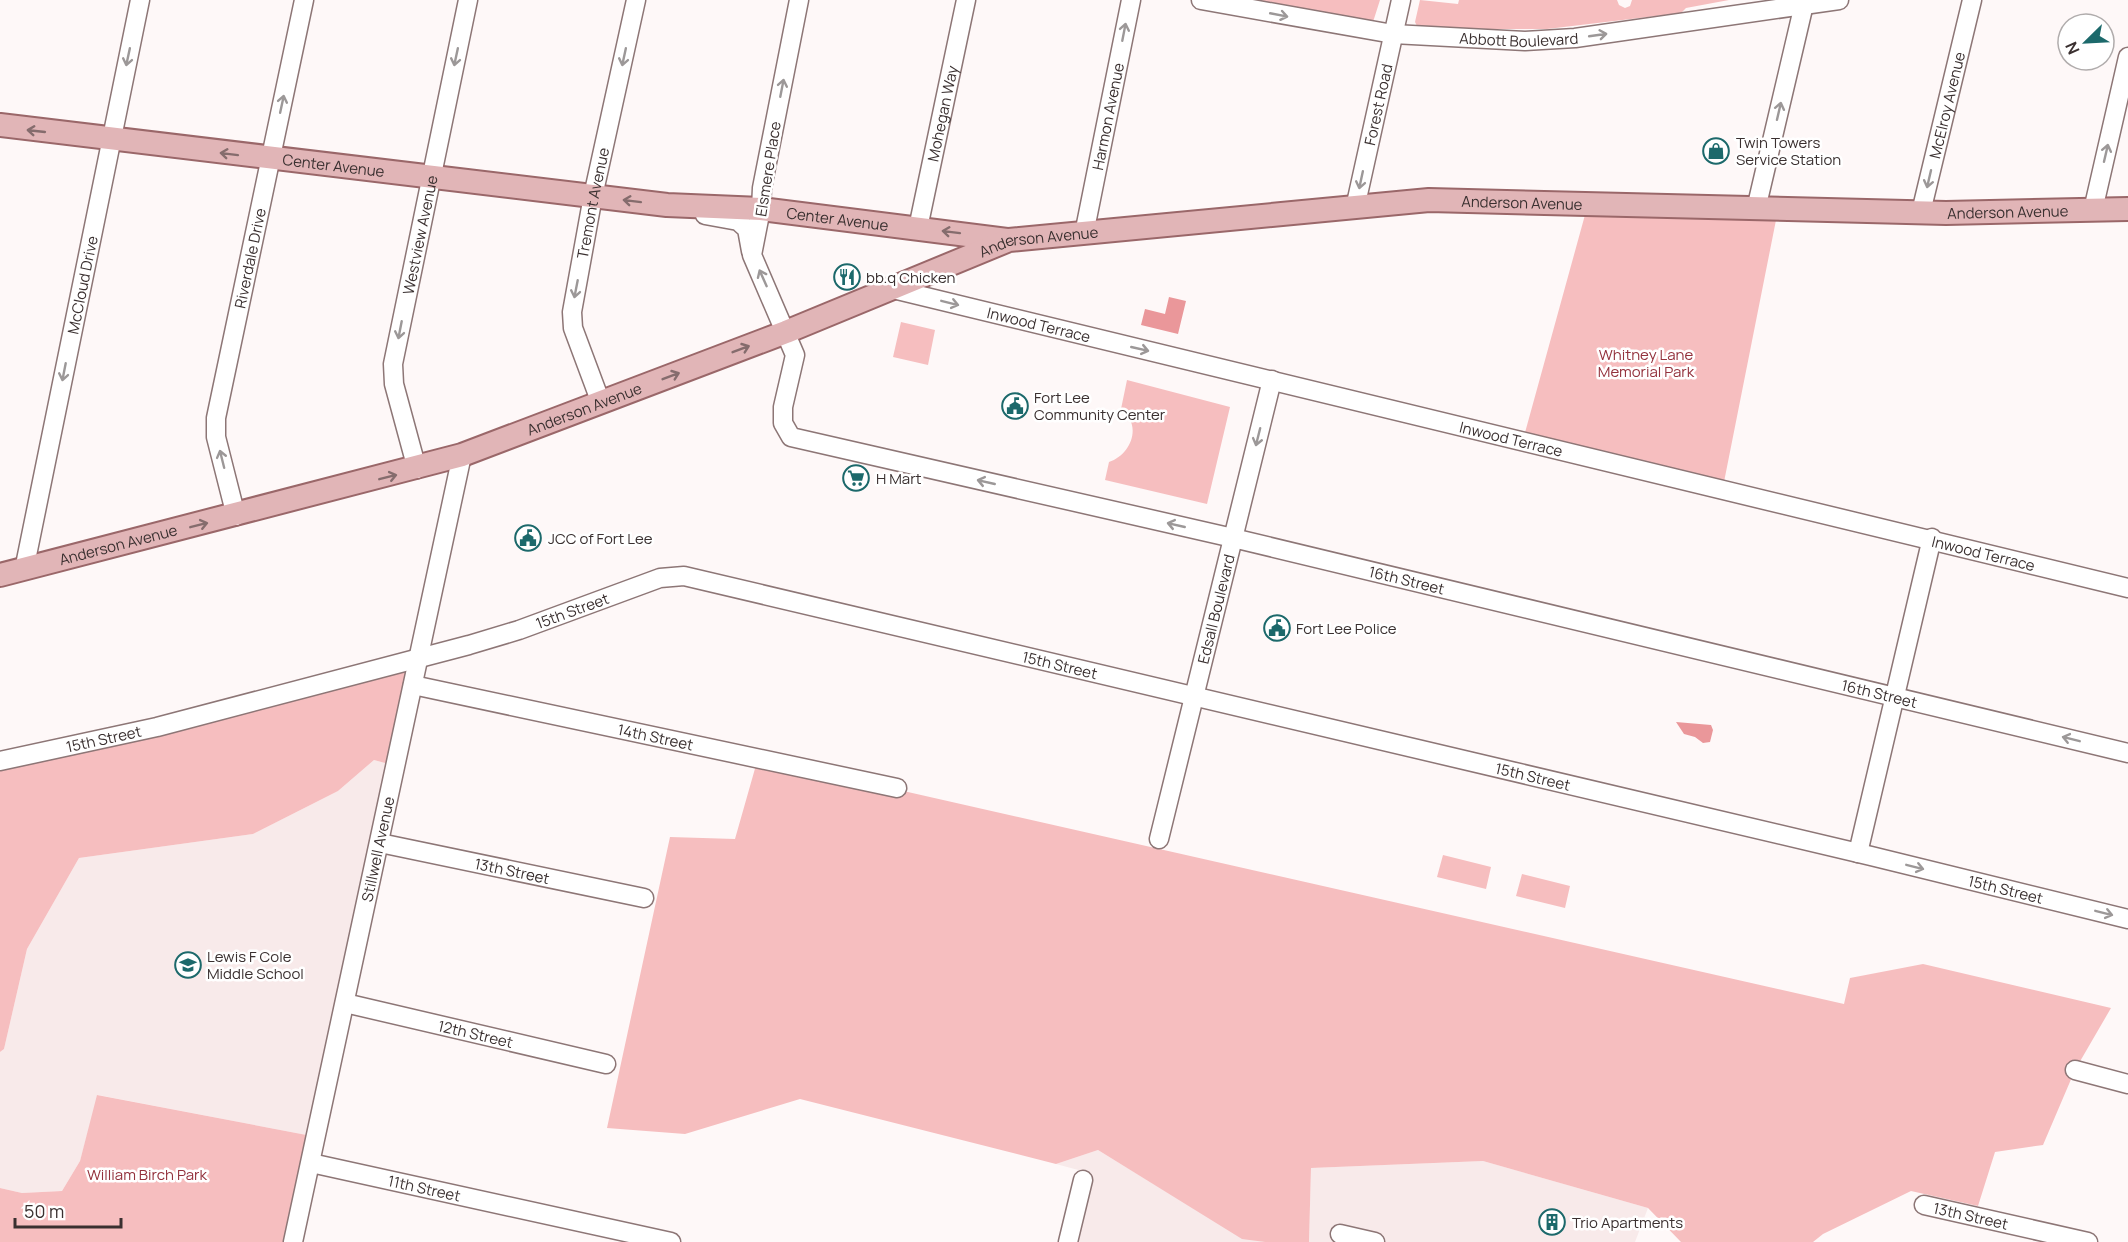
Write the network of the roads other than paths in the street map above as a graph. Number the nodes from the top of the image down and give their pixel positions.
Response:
1 (140, 0) edge
2 (304, 0) edge
3 (468, 0) edge
4 (636, 0) edge
5 (799, 0) edge
6 (966, 0) edge
7 (1131, 0) edge
8 (1201, 0) edge
9 (1401, 0) edge
10 (1839, 0) edge
11 (1972, 0) edge
12 (1804, 3) edge
13 (1393, 34) junction
14 (2128, 57) edge
15 (0, 125) edge
16 (110, 139) junction
17 (270, 159) junction
18 (431, 177) junction
19 (593, 196) junction
20 (667, 205) junction
21 (1355, 208) junction
22 (761, 209) junction
23 (1756, 209) junction
24 (2128, 209) edge
25 (2093, 210) junction
26 (1921, 212) junction
27 (918, 228) junction
28 (1084, 234) junction
29 (1009, 240) junction
30 (752, 255) junction
31 (893, 289) junction
32 (786, 332) junction
33 (1272, 380) junction
34 (601, 403) junction
35 (462, 455) junction
36 (417, 469) junction
37 (236, 516) junction
38 (1233, 538) junction
39 (1932, 538) junction
40 (24, 570) junction
41 (0, 575) edge
42 (2128, 588) edge
43 (419, 658) junction
44 (413, 685) junction
45 (1895, 696) junction
46 (1194, 697) junction
47 (2128, 753) edge
48 (0, 761) edge
49 (897, 788) dead end
50 (1159, 839) dead end
51 (380, 843) junction
52 (1858, 853) junction
53 (644, 898) dead end
54 (2128, 919) edge
55 (345, 1003) junction
56 (606, 1064) dead end
57 (2075, 1070) dead end
58 (2128, 1084) edge
59 (311, 1163) junction
60 (1083, 1180) dead end
61 (1923, 1205) dead end
62 (1340, 1234) dead end
63 (293, 1242) edge
64 (671, 1242) edge
65 (1068, 1242) edge
66 (1375, 1242) edge
67 (2088, 1242) edge

1 -> 16 street, McCloud Drive
17 -> 2 street, Riverdale Drive
3 -> 18 street, Westview Avenue
4 -> 19 street, Tremont Avenue
22 -> 5 street, Elsmere Place
6 - 27 street, Mohegan Way
28 -> 7 street, Harmon Avenue
8 -> 13 street, Abbott Boulevard
9 - 13 street, Forest Road
10 - 12 street, Abbott Boulevard
11 -> 26 street, McElroy Avenue
13 -> 12 street, Abbott Boulevard
23 -> 12 street
13 -> 21 street, Forest Road
25 -> 14 street
16 -> 15 main road, Center Avenue
17 -> 16 main road, Center Avenue
16 -> 40 street, McCloud Drive
17 - 18 main road, Center Avenue
37 -> 17 street, Riverdale Drive
18 - 19 main road, Center Avenue
18 -> 36 street, Westview Avenue
20 -> 19 main road, Center Avenue
19 -> 34 street, Tremont Avenue
20 - 22 main road, Center Avenue
20 - 30 street, Center Avenue
21 - 23 main road, Anderson Avenue
21 - 28 main road, Anderson Avenue
22 - 27 main road, Center Avenue
22 - 30 street, Elsmere Place
23 - 26 main road, Anderson Avenue
24 - 25 main road, Anderson Avenue
25 - 26 main road, Anderson Avenue
29 -> 27 main road, Center Avenue
28 - 29 main road, Anderson Avenue
29 - 31 main road, Anderson Avenue
32 -> 30 street
31 - 32 main road, Anderson Avenue
31 -> 33 street, Inwood Terrace
34 -> 32 main road, Anderson Avenue
38 -> 32 street, 16th Street
33 -> 38 street, Edsall Boulevard
33 - 39 street, Inwood Terrace
34 - 35 main road, Anderson Avenue
35 - 36 main road, Anderson Avenue
35 - 43 street, Stillwell Avenue
37 -> 36 main road, Anderson Avenue
40 -> 37 main road, Anderson Avenue
38 - 45 street, 16th Street
38 - 46 street, Edsall Boulevard
39 - 42 street, Inwood Terrace
39 - 45 street
40 - 41 main road, Anderson Avenue
43 - 44 street, Stillwell Avenue
43 - 46 street, 15th Street
43 - 48 street, 15th Street
44 - 49 street, 14th Street
44 - 51 street, Stillwell Avenue
47 -> 45 street, 16th Street
45 - 52 street
46 - 50 street, Edsall Boulevard
46 - 52 street, 15th Street
51 - 53 street, 13th Street
51 - 55 street, Stillwell Avenue
52 -> 54 street, 15th Street
55 - 56 street, 12th Street
55 - 59 street, Stillwell Avenue
57 - 58 street
59 - 63 street, Stillwell Avenue
59 - 64 street, 11th Street
60 - 65 street
61 - 67 street, 13th Street
62 - 66 street

